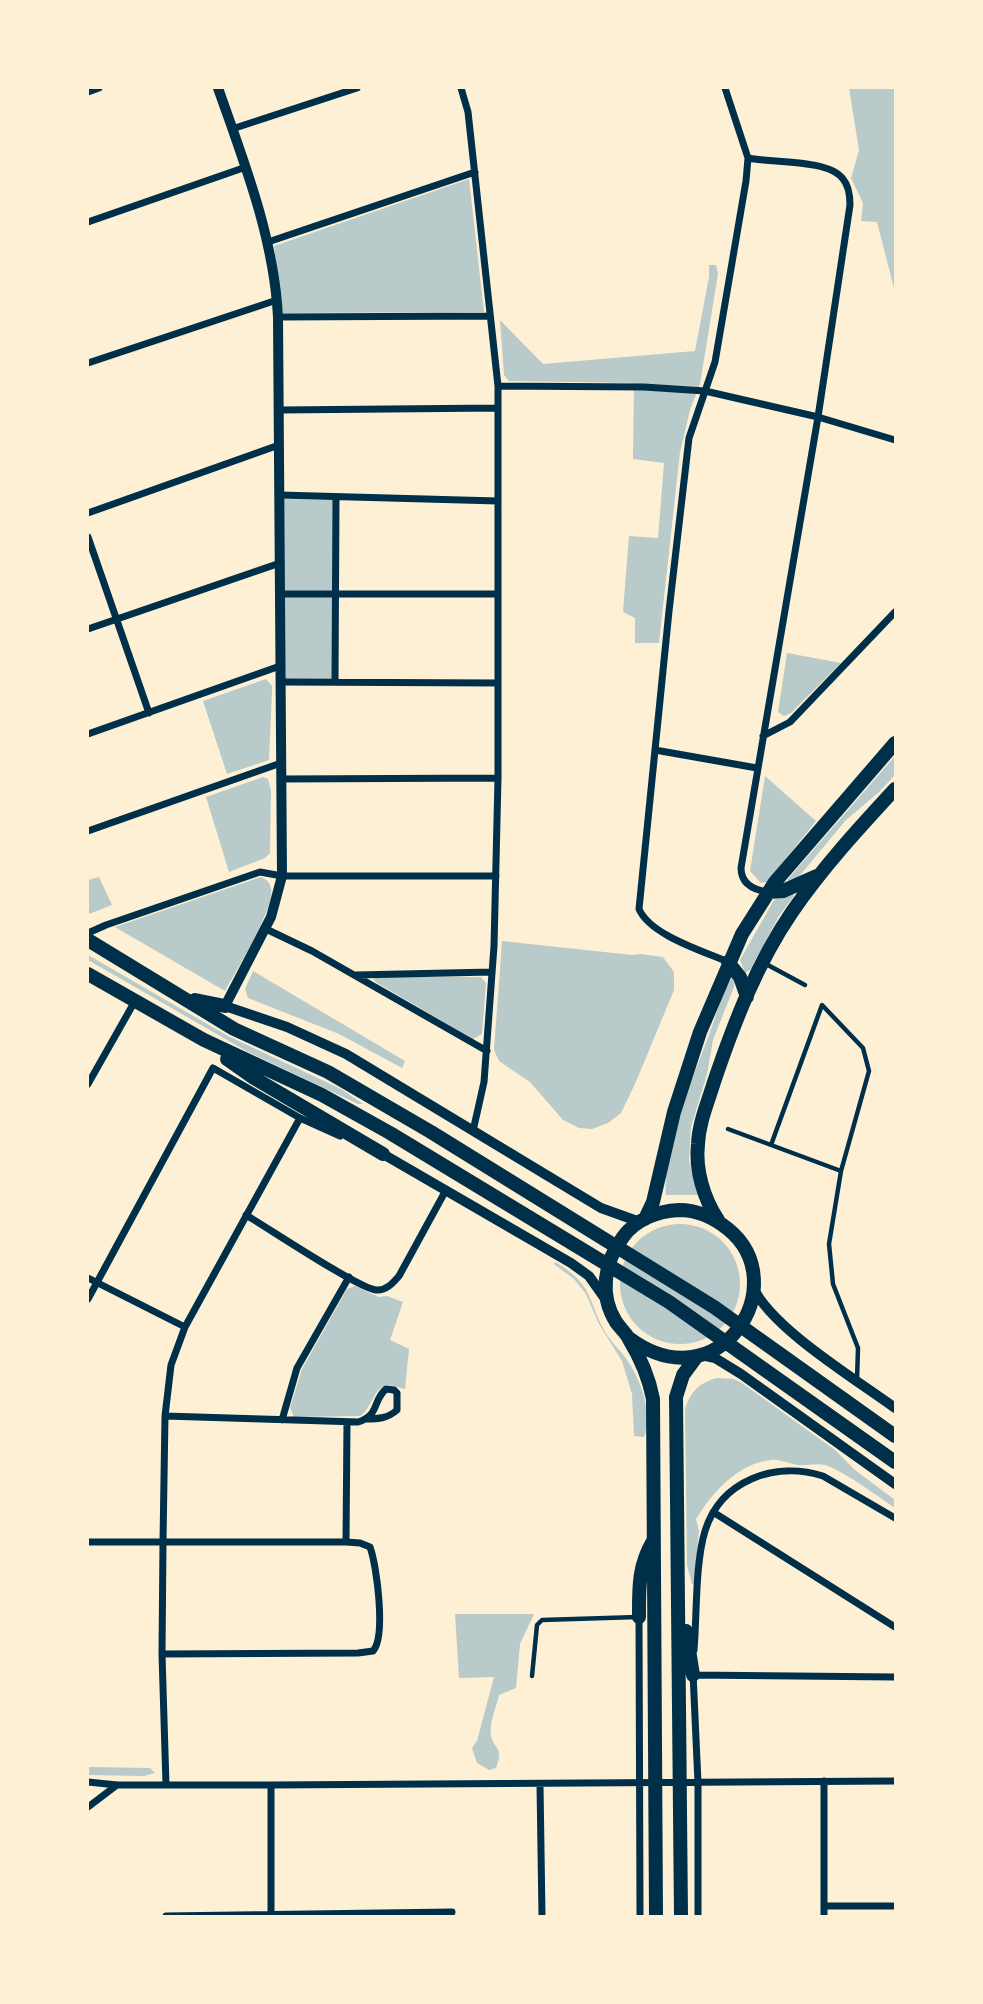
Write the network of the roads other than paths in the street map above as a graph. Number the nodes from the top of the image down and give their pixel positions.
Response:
1 (99, 88) edge
2 (218, 88) edge
3 (357, 88) edge
4 (461, 88) edge
5 (725, 88) edge
6 (88, 92) edge
7 (232, 129) junction
8 (748, 158) junction
9 (246, 167) junction
10 (475, 172) junction
11 (88, 222) edge
12 (268, 242) junction
13 (277, 300) junction
14 (490, 316) junction
15 (278, 317) junction
16 (88, 363) edge
17 (498, 386) junction
18 (705, 391) junction
19 (498, 408) junction
20 (279, 410) junction
21 (818, 417) junction
22 (895, 440) edge
23 (279, 445) junction
24 (279, 495) junction
25 (336, 497) junction
26 (498, 501) junction
27 (88, 513) edge
28 (88, 537) edge
29 (280, 563) junction
30 (280, 594) junction
31 (335, 594) junction
32 (498, 594) junction
33 (895, 612) edge
34 (116, 619) junction
35 (88, 629) edge
36 (280, 666) junction
37 (281, 682) junction
38 (335, 682) junction
39 (497, 683) junction
40 (149, 713) junction
41 (88, 734) edge
42 (763, 736) junction
43 (895, 743) edge
44 (655, 750) junction
45 (281, 763) junction
46 (757, 768) junction
47 (498, 778) junction
48 (281, 779) junction
49 (895, 789) edge
50 (88, 831) edge
51 (820, 875) junction
52 (282, 876) junction
53 (496, 876) junction
54 (769, 892) junction
55 (266, 929) junction
56 (88, 933) edge
57 (88, 940) edge
58 (728, 962) junction
59 (762, 962) junction
60 (492, 972) junction
61 (88, 974) edge
62 (355, 975) junction
63 (805, 985) dead end
64 (747, 997) junction
65 (185, 998) junction
66 (135, 1001) junction
67 (225, 1006) junction
68 (204, 1040) junction
69 (487, 1051) junction
70 (88, 1084) edge
71 (300, 1118) junction
72 (728, 1129) dead end
73 (473, 1131) junction
74 (771, 1144) junction
75 (383, 1154) junction
76 (841, 1171) junction
77 (446, 1190) junction
78 (246, 1216) junction
79 (642, 1220) junction
80 (719, 1222) junction
81 (349, 1277) junction
82 (91, 1280) edge
83 (753, 1287) junction
84 (88, 1298) edge
85 (608, 1302) junction
86 (185, 1327) junction
87 (629, 1338) junction
88 (699, 1355) junction
89 (857, 1380) junction
90 (895, 1408) edge
91 (165, 1416) junction
92 (366, 1419) junction
93 (282, 1420) junction
94 (347, 1422) junction
95 (895, 1436) edge
96 (895, 1462) edge
97 (895, 1484) edge
98 (713, 1512) junction
99 (895, 1518) edge
100 (654, 1539) junction
101 (88, 1542) edge
102 (163, 1542) junction
103 (346, 1542) junction
104 (678, 1563) junction
105 (639, 1618) junction
106 (895, 1627) edge
107 (162, 1654) junction
108 (693, 1675) junction
109 (532, 1676) dead end
110 (895, 1677) edge
111 (895, 1781) edge
112 (88, 1782) edge
113 (824, 1782) junction
114 (656, 1783) junction
115 (680, 1783) junction
116 (698, 1783) junction
117 (540, 1784) junction
118 (639, 1784) junction
119 (117, 1785) junction
120 (166, 1785) junction
121 (271, 1785) junction
122 (88, 1807) edge
123 (824, 1906) junction
124 (895, 1906) edge
125 (452, 1912) dead end
126 (271, 1915) edge
127 (166, 1916) edge
128 (542, 1916) edge
129 (640, 1916) edge
130 (656, 1916) edge
131 (681, 1916) edge
132 (698, 1916) edge
133 (824, 1916) edge

1 - 6 street
2 - 7 street
3 - 7 street
4 - 10 street
5 - 8 street
7 - 9 street
8 - 18 street
8 - 21 street
9 - 11 street
9 - 12 street
10 - 12 street
10 - 14 street
12 - 13 street
13 - 15 street
13 - 16 street
14 - 15 street
14 - 17 street
15 - 20 street
17 - 18 street
17 - 19 street
18 - 21 street
18 - 44 street
19 - 20 street
19 - 26 street
20 - 23 street
21 - 22 street
21 - 42 street
23 - 24 street
23 - 27 street
24 - 25 street
24 - 29 street
25 - 26 street
25 - 31 street
26 - 32 street
28 - 34 street
29 - 30 street
29 - 34 street
30 - 31 street
30 - 36 street
31 - 32 street
31 - 38 street
32 - 39 street
33 - 42 street
34 - 35 street
34 - 40 street
36 - 37 street
36 - 40 street
37 - 38 street
37 - 45 street
38 - 39 street
39 - 47 street
40 - 41 street
42 - 46 street
43 - 54 main road
44 - 46 street
44 - 58 street
45 - 48 street
45 - 50 street
46 - 54 street
47 - 48 street
47 - 53 street
48 - 52 street
49 - 51 main road
51 - 54 main road
51 - 59 main road
52 - 53 street
52 - 55 street
52 - 56 street
53 - 60 street
54 - 58 main road
55 - 62 street
55 - 67 street
57 - 65 main road
58 - 64 main road
58 - 79 main road
59 - 63 lane
59 - 64 main road
60 - 62 street
60 - 69 street
61 - 66 main road
62 - 69 street
64 - 80 main road
65 - 67 main road
65 - 95 main road
66 - 68 main road
66 - 70 street
67 - 73 street
68 - 75 main road
68 - 96 main road
69 - 73 street
71 - 75 street
71 - 78 street
71 - 82 street
72 - 74 lane
73 - 79 street
74 - 76 lane
74 - 76 lane
75 - 77 street
76 - 89 lane
77 - 81 street
77 - 85 street
78 - 81 street
78 - 86 street
79 - 80 main road
79 - 85 main road
80 - 83 main road
81 - 93 street
82 - 84 street
82 - 86 street
83 - 88 main road
83 - 89 street
85 - 87 main road
86 - 91 street
87 - 88 main road
87 - 100 main road
88 - 97 street
88 - 104 main road
89 - 90 street
91 - 93 street
91 - 102 street
92 - 92 street
92 - 94 street
93 - 94 street
94 - 103 street
98 - 99 street
98 - 106 street
98 - 108 street
100 - 105 main road
100 - 114 main road
101 - 102 street
102 - 103 street
102 - 107 street
103 - 107 street
104 - 108 main road
104 - 115 main road
105 - 109 lane
105 - 118 street
107 - 120 street
108 - 110 street
108 - 116 street
111 - 113 street
112 - 119 street
113 - 116 street
113 - 123 street
114 - 115 street
114 - 118 street
114 - 130 main road
115 - 116 street
115 - 131 main road
116 - 132 street
117 - 118 street
117 - 121 street
117 - 128 street
118 - 129 street
119 - 120 street
119 - 122 street
120 - 121 street
121 - 126 street
123 - 124 street
123 - 133 street
125 - 126 street
126 - 127 street

